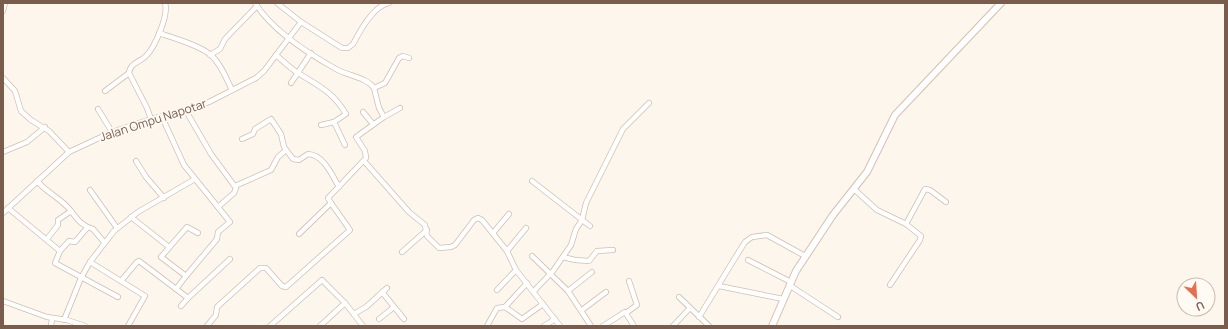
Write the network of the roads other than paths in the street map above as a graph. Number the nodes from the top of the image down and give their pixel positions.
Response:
1 (5, 3) edge
2 (164, 3) edge
3 (278, 3) edge
4 (388, 3) edge
5 (1000, 3) edge
6 (256, 5) edge
7 (3, 11) edge
8 (301, 22) junction
9 (159, 33) junction
10 (289, 38) junction
11 (312, 53) junction
12 (210, 55) junction
13 (276, 55) junction
14 (409, 58) dead end
15 (129, 73) junction
16 (298, 73) junction
17 (3, 78) edge
18 (291, 83) dead end
19 (374, 88) junction
20 (232, 90) junction
21 (105, 91) dead end
22 (649, 103) dead end
23 (400, 108) dead end
24 (98, 109) dead end
25 (186, 111) junction
26 (363, 112) dead end
27 (162, 117) junction
28 (384, 117) junction
29 (151, 119) junction
30 (334, 122) junction
31 (373, 124) junction
32 (321, 125) dead end
33 (45, 127) junction
34 (112, 132) junction
35 (242, 139) dead end
36 (345, 145) dead end
37 (286, 150) junction
38 (3, 152) edge
39 (69, 152) junction
40 (136, 161) dead end
41 (364, 161) junction
42 (195, 179) junction
43 (37, 181) junction
44 (532, 181) dead end
45 (235, 186) junction
46 (339, 187) junction
47 (90, 190) dead end
48 (855, 190) junction
49 (164, 198) junction
50 (946, 202) dead end
51 (331, 203) junction
52 (218, 207) junction
53 (8, 208) junction
54 (71, 211) junction
55 (3, 213) edge
56 (509, 214) dead end
57 (131, 217) junction
58 (582, 220) junction
59 (906, 224) junction
60 (590, 226) dead end
61 (87, 228) junction
62 (116, 228) junction
63 (526, 228) dead end
64 (426, 230) junction
65 (198, 233) dead end
66 (493, 233) junction
67 (298, 234) dead end
68 (47, 239) junction
69 (104, 242) junction
70 (169, 247) junction
71 (613, 250) dead end
72 (60, 251) junction
73 (507, 251) junction
74 (402, 252) dead end
75 (532, 256) dead end
76 (805, 256) junction
77 (563, 257) junction
78 (230, 259) dead end
79 (748, 260) dead end
80 (90, 262) junction
81 (516, 270) junction
82 (592, 272) dead end
83 (551, 273) junction
84 (186, 276) junction
85 (81, 278) junction
86 (121, 281) junction
87 (629, 281) dead end
88 (527, 283) junction
89 (790, 283) junction
90 (890, 285) dead end
91 (719, 286) junction
92 (387, 288) dead end
93 (176, 289) junction
94 (497, 290) dead end
95 (534, 291) junction
96 (568, 291) junction
97 (382, 292) junction
98 (606, 292) dead end
99 (118, 297) dead end
100 (679, 297) dead end
101 (188, 298) junction
102 (783, 299) junction
103 (3, 301) edge
104 (345, 303) junction
105 (543, 304) junction
106 (181, 306) dead end
107 (394, 307) junction
108 (505, 307) junction
109 (690, 308) junction
110 (582, 310) junction
111 (626, 313) junction
112 (354, 314) junction
113 (699, 317) junction
114 (838, 317) dead end
115 (52, 319) junction
116 (379, 319) dead end
117 (404, 319) dead end
118 (555, 319) junction
119 (64, 320) junction
120 (51, 326) edge
121 (85, 326) edge
122 (128, 326) edge
123 (207, 326) edge
124 (270, 326) edge
125 (320, 326) edge
126 (363, 326) edge
127 (487, 326) edge
128 (544, 326) edge
129 (560, 326) edge
130 (591, 326) edge
131 (603, 326) edge
132 (634, 326) edge
133 (673, 326) edge
134 (709, 326) edge
135 (772, 326) edge

1 - 7 street
2 - 9 street
3 - 8 street
4 - 8 street
5 - 48 main road
6 - 10 street
6 - 12 street
8 - 10 street, Jalan Ompu Napotar
9 - 12 street
9 - 15 street
10 - 11 street
10 - 13 street, Jalan Ompu Napotar
11 - 16 street
11 - 19 street
12 - 20 street
13 - 16 street
13 - 20 street, Jalan Ompu Napotar
14 - 19 street
15 - 21 street
15 - 29 street
16 - 18 street
16 - 30 street
17 - 33 street
19 - 28 street
20 - 25 street, Jalan Ompu Napotar
22 - 58 street
23 - 28 street
24 - 34 street
25 - 27 street, Jalan Ompu Napotar
25 - 45 street
26 - 31 street
27 - 29 street, Jalan Ompu Napotar
27 - 42 street
28 - 31 street
29 - 34 street, Jalan Ompu Napotar
30 - 32 street
30 - 36 street
31 - 41 street
33 - 38 street
33 - 39 street
34 - 39 street, Jalan Ompu Napotar
35 - 37 street
37 - 45 street
37 - 46 street
39 - 43 street, Jalan Ompu Napotar
40 - 49 street
41 - 46 street
41 - 64 street
42 - 49 street
42 - 52 street
43 - 53 street, Jalan Ompu Napotar
43 - 54 street
44 - 58 street
45 - 52 street
46 - 51 street
47 - 62 street
48 - 59 street
48 - 76 main road
49 - 57 street
50 - 59 street
51 - 67 street
51 - 123 street
52 - 84 street
53 - 55 street, Jalan Ompu Napotar
53 - 68 street
54 - 61 street
54 - 68 street
56 - 66 street
57 - 62 street
57 - 70 street
58 - 60 street
58 - 77 street
59 - 90 street
61 - 69 street
61 - 72 street
62 - 69 street
63 - 73 street
64 - 66 street
64 - 74 street
65 - 70 street
66 - 73 street
68 - 72 street
69 - 80 street
70 - 84 street
71 - 77 street
72 - 85 street
73 - 81 street
75 - 83 street
76 - 89 main road
76 - 91 street
77 - 83 street
78 - 101 street
79 - 89 street
80 - 85 street
80 - 86 street
81 - 88 street
81 - 94 street
82 - 96 street
83 - 95 street
83 - 96 street
84 - 93 street
85 - 99 street
85 - 119 street
86 - 93 street
86 - 122 street
87 - 111 street
88 - 95 street
88 - 108 street
89 - 102 main road
89 - 114 street
91 - 102 street
91 - 113 street
92 - 97 street
93 - 101 street
95 - 105 street
96 - 110 street
97 - 107 street
97 - 112 street
98 - 110 street
100 - 109 street
101 - 106 street
102 - 135 main road
103 - 115 street
104 - 112 street
104 - 124 street
104 - 125 street
105 - 108 street
105 - 118 street
107 - 116 street
107 - 117 street
108 - 127 street
109 - 113 street
109 - 133 street
110 - 130 street
111 - 131 street
111 - 132 street
112 - 126 street
113 - 134 street
115 - 119 street
115 - 120 street
118 - 128 street
118 - 129 street
119 - 121 street

